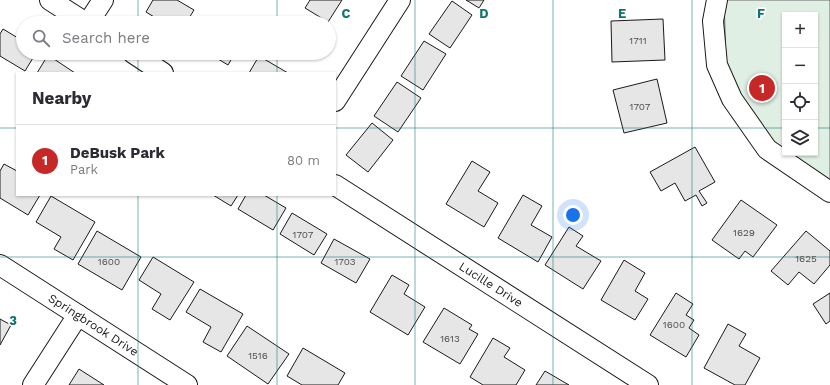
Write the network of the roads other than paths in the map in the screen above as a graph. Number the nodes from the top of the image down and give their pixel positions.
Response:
1 (50, 0) edge
2 (103, 0) edge
3 (400, 0) edge
4 (717, 0) edge
5 (76, 16) edge
6 (92, 16) edge
7 (143, 60) edge
8 (161, 72) edge
9 (336, 100) edge
10 (336, 185) edge
11 (830, 192) edge
12 (0, 265) edge
13 (78, 315) junction
14 (33, 385) edge
15 (187, 385) edge
16 (648, 385) edge

1 - 5 street
2 - 6 street
3 - 9 street
4 - 11 street
7 - 8 street
10 - 16 street, Lucille Drive
12 - 13 street, Springbrook Drive
13 - 14 street
13 - 15 street, Springbrook Drive

